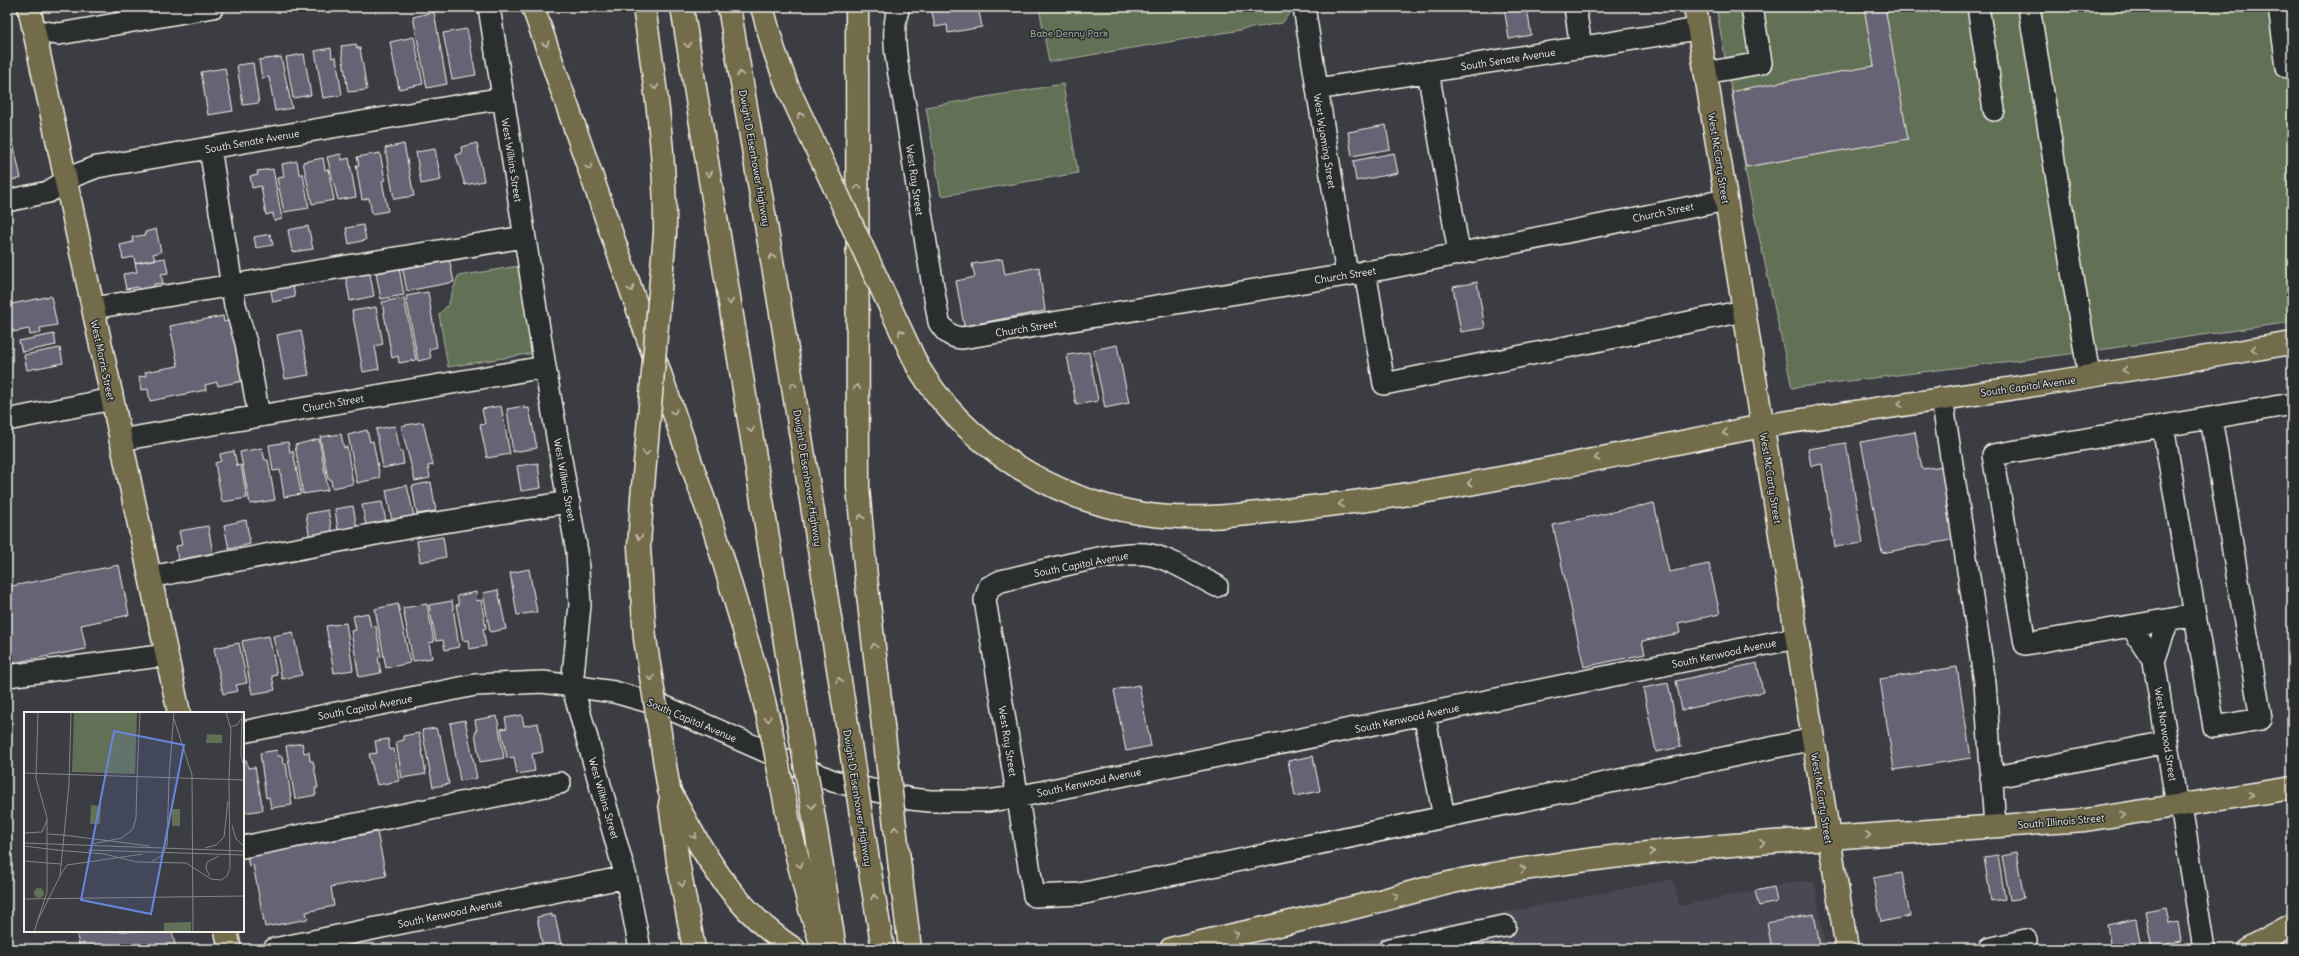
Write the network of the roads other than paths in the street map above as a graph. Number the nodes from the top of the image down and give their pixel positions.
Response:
1 (29, 7) edge
2 (212, 7) edge
3 (489, 7) edge
4 (533, 7) edge
5 (644, 7) edge
6 (682, 7) edge
7 (729, 7) edge
8 (762, 7) edge
9 (857, 7) edge
10 (899, 7) edge
11 (1304, 7) edge
12 (1575, 7) edge
13 (1694, 7) edge
14 (1752, 7) edge
15 (1978, 7) edge
16 (2029, 7) edge
17 (2279, 7) edge
18 (1698, 29) junction
19 (34, 31) junction
20 (1581, 47) junction
21 (2287, 68) dead end
22 (1428, 71) junction
23 (1705, 73) junction
24 (1317, 89) junction
25 (503, 98) junction
26 (1994, 110) dead end
27 (210, 148) junction
28 (66, 182) junction
29 (1726, 200) junction
30 (7, 201) edge
31 (524, 237) junction
32 (1459, 253) junction
33 (1356, 273) junction
34 (232, 284) junction
35 (93, 308) junction
36 (1744, 311) junction
37 (962, 338) joint
38 (2292, 343) edge
39 (545, 367) junction
40 (2089, 376) junction
41 (1942, 398) junction
42 (112, 399) junction
43 (2292, 404) edge
44 (259, 416) junction
45 (2211, 418) junction
46 (7, 420) edge
47 (1763, 426) junction
48 (2163, 426) junction
49 (120, 440) junction
50 (568, 502) junction
51 (150, 577) junction
52 (1217, 586) dead end
53 (989, 587) joint
54 (2195, 615) junction
55 (2168, 620) junction
56 (2130, 626) junction
57 (1796, 638) junction
58 (167, 655) junction
59 (2154, 661) junction
60 (7, 676) edge
61 (572, 685) junction
62 (179, 712) edge
63 (1424, 714) junction
64 (244, 732) edge
65 (1812, 739) junction
66 (2167, 742) junction
67 (1991, 778) junction
68 (560, 783) dead end
69 (2292, 788) edge
70 (669, 790) junction
71 (1017, 797) junction
72 (2179, 806) junction
73 (1444, 817) junction
74 (1995, 826) junction
75 (1829, 838) junction
76 (244, 847) edge
77 (626, 877) junction
78 (820, 913) junction
79 (2292, 925) edge
80 (1505, 926) dead end
81 (226, 932) edge
82 (2026, 940) dead end
83 (882, 942) edge
84 (909, 944) edge
85 (1435, 944) edge
86 (230, 949) edge
87 (274, 949) edge
88 (640, 949) edge
89 (694, 949) edge
90 (794, 949) edge
91 (823, 949) edge
92 (835, 949) edge
93 (1171, 949) edge
94 (1389, 949) edge
95 (1847, 949) edge
96 (1989, 949) edge
97 (2204, 949) edge
98 (2248, 949) edge

1 - 19 main road, West Morris Street
2 - 19 street
3 - 25 street, West Wilkins Street
4 -> 78 main road, bridge
5 -> 70 main road, bridge
6 -> 78 main road, bridge
83 -> 7 main road, Dwight D Eisenhower Highway, bridge
47 -> 8 main road, South Capitol Avenue, bridge
84 -> 9 main road, bridge
10 - 37 street, West Ray Street
11 - 24 street, West Wyoming Street
12 - 20 street
13 - 18 main road, West McCarty Street
14 - 23 street
15 - 26 street
16 - 40 street
17 - 21 street
18 - 20 street, South Senate Avenue
18 - 23 main road, West McCarty Street
19 - 28 main road, West Morris Street
20 - 22 street, South Senate Avenue
22 - 24 street, South Senate Avenue
22 - 32 street
23 - 29 main road, West McCarty Street
24 - 33 street, West Wyoming Street
25 - 27 street, South Senate Avenue
25 - 31 street, West Wilkins Street
27 - 28 street, South Senate Avenue
27 - 34 street
28 - 30 street, South Senate Avenue
28 - 35 main road, West Morris Street
29 - 32 street, Church Street
29 - 36 main road, West McCarty Street
31 - 34 street
31 - 39 street, West Wilkins Street
32 - 33 street, Church Street
33 - 36 street, West Wyoming Street
33 - 37 street, Church Street
34 - 35 street
34 - 44 street
35 - 42 main road, West Morris Street
36 - 47 main road, West McCarty Street
38 -> 40 main road, South Capitol Avenue
39 - 44 street, Church Street
39 - 50 street, West Wilkins Street
40 - 41 main road, South Capitol Avenue
41 -> 47 main road, South Capitol Avenue
41 - 67 street
42 - 46 street
42 - 49 main road, West Morris Street
43 - 45 street
44 - 49 street, Church Street
45 - 48 street
45 - 54 street
47 - 57 main road, West McCarty Street
48 - 54 street
48 - 56 street
49 - 51 main road, West Morris Street
50 - 51 street
50 - 61 street, West Wilkins Street
51 - 58 main road, West Morris Street
52 - 53 street, South Capitol Avenue
53 - 71 street, West Ray Street
54 - 55 street
55 - 56 street
55 - 59 street
56 - 59 street
57 - 63 street, South Kenwood Avenue
57 - 65 main road, West McCarty Street
58 - 60 street
58 - 62 main road, West Morris Street
59 - 66 street, West Norwood Street
61 - 64 street, South Capitol Avenue
61 - 71 street, South Capitol Avenue
61 - 77 street, West Wilkins Street
63 - 71 street, South Kenwood Avenue
63 - 73 street
65 - 73 street
65 - 75 main road, West McCarty Street
66 - 67 street
66 - 72 street, West Norwood Street
67 - 74 street
68 - 76 street
72 -> 69 main road, South Illinois Street
70 -> 89 main road
70 -> 90 main road
71 - 73 street, West Ray Street
74 -> 72 main road, South Illinois Street
72 - 97 street, West Norwood Street
75 -> 74 main road, South Illinois Street
93 -> 75 main road, South Illinois Street
75 - 95 main road, West McCarty Street
77 - 87 street, South Kenwood Avenue
77 - 88 street, West Wilkins Street
78 - 91 main road
78 - 92 main road
79 - 98 main road
80 - 85 street
81 - 86 main road
82 - 96 street
85 - 94 street

